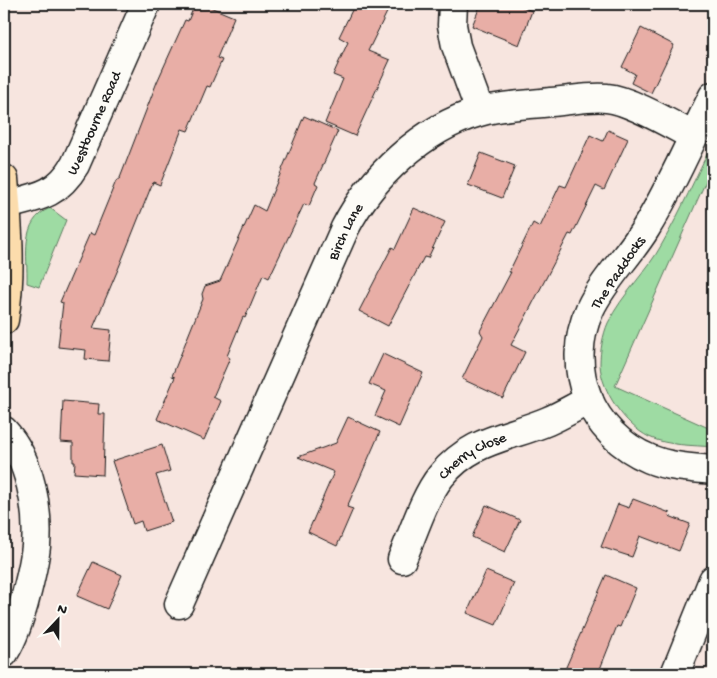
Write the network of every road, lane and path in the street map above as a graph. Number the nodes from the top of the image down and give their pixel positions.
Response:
1 (146, 4) edge
2 (453, 4) edge
3 (713, 96) edge
4 (480, 111) junction
5 (694, 136) junction
6 (5, 192) edge
7 (4, 320) edge
8 (589, 400) junction
9 (4, 431) edge
10 (713, 470) edge
11 (402, 560) dead end
12 (713, 580) edge
13 (179, 604) dead end
14 (4, 652) edge
15 (675, 674) edge

1 - 6 street, Westbourne Road
2 - 4 street
3 - 5 street, The Paddocks
4 - 5 street, Birch Lane
4 - 13 street, Birch Lane
5 - 8 street, The Paddocks
6 - 7 main road
8 - 10 street, The Paddocks
8 - 11 street, Cherry Close
9 - 14 street
12 - 15 street

